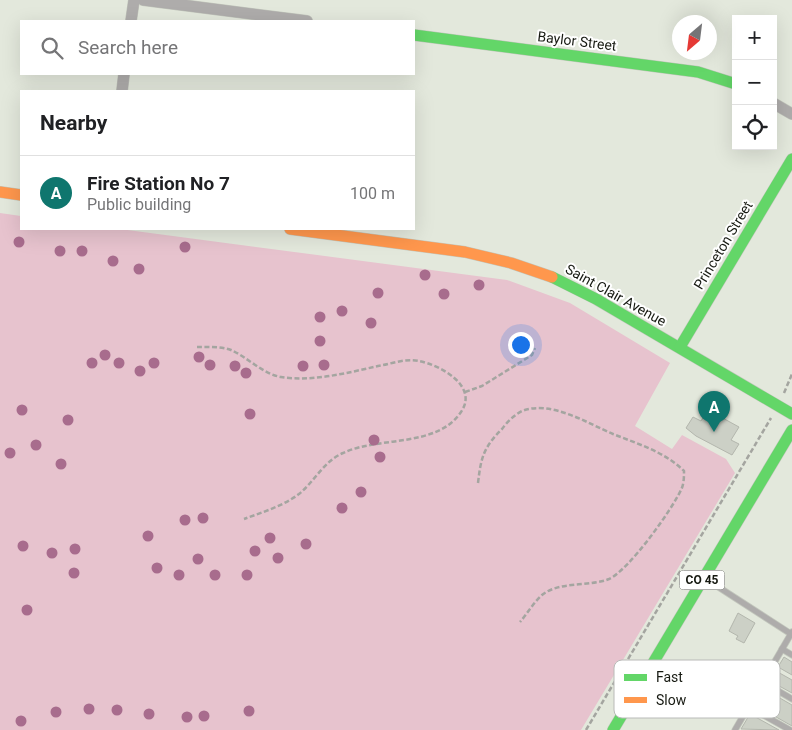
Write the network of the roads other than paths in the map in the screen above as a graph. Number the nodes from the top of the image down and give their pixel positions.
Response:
1 (134, 0) edge
2 (143, 0) edge
3 (131, 20) edge
4 (299, 20) edge
5 (415, 35) edge
6 (124, 75) edge
7 (732, 83) edge
8 (122, 90) edge
9 (776, 105) edge
10 (792, 114) edge
11 (792, 159) edge
12 (0, 192) edge
13 (20, 194) edge
14 (298, 230) edge
15 (680, 347) junction
16 (792, 414) edge
17 (792, 430) edge
18 (704, 577) junction
19 (791, 633) edge
20 (782, 649) junction
21 (792, 655) edge
22 (654, 660) edge
23 (776, 660) edge
24 (780, 692) edge
25 (792, 699) edge
26 (620, 718) edge
27 (742, 718) edge
28 (768, 718) edge
29 (613, 730) edge
30 (735, 730) edge
31 (790, 730) edge

1 - 3 street
2 - 4 street
5 - 7 street, Baylor Street
6 - 8 street
9 - 10 street
11 - 15 street, Princeton Street
12 - 13 street
14 - 15 street, Saint Clair Avenue
15 - 16 street, Saint Clair Avenue
17 - 18 street, CO 45
18 - 19 lane
18 - 22 street, CO 45
19 - 20 lane
20 - 21 lane
20 - 23 lane
24 - 25 lane
26 - 29 street, CO 45
27 - 30 lane
28 - 31 lane

